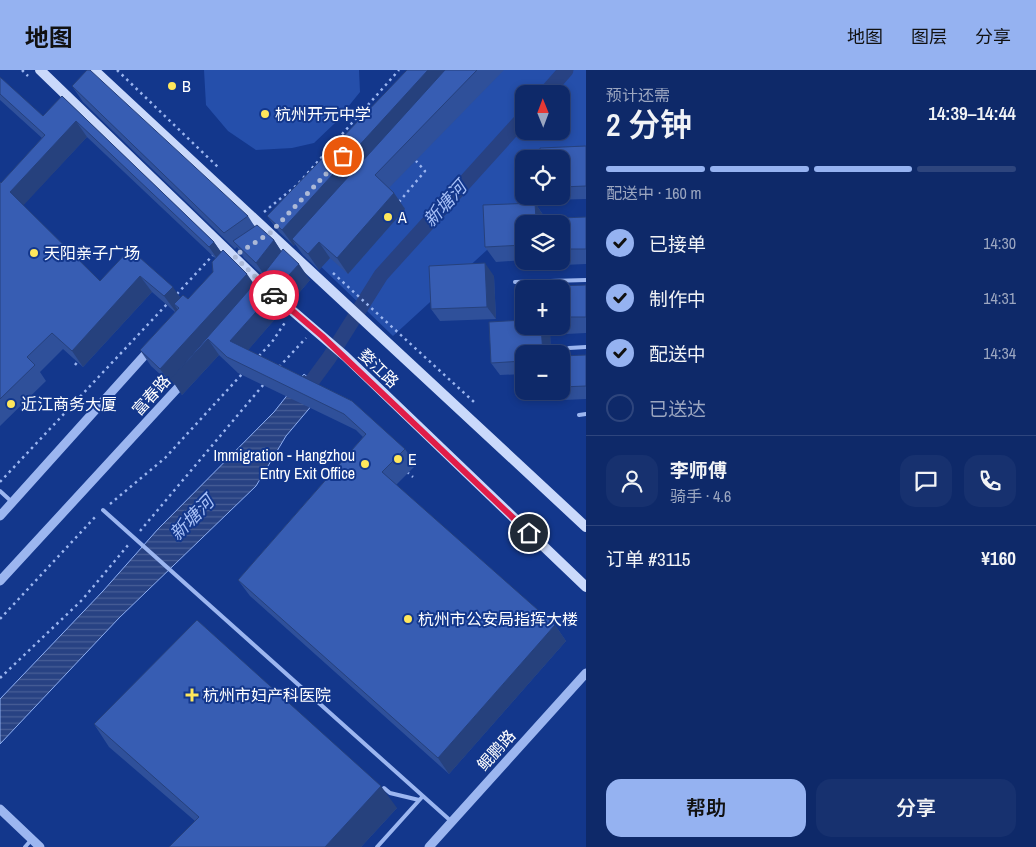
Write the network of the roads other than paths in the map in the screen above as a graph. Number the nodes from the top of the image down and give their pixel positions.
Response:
1 (40, 70) edge
2 (94, 70) edge
3 (279, 223) edge
4 (266, 236) junction
5 (238, 254) junction
6 (226, 266) edge
7 (570, 280) edge
8 (586, 280) edge
9 (270, 286) junction
10 (260, 298) edge
11 (162, 337) edge
12 (586, 347) edge
13 (570, 348) edge
14 (189, 376) edge
15 (586, 414) edge
16 (579, 415) dead end
17 (0, 491) edge
18 (12, 502) junction
19 (103, 510) road end
20 (0, 516) edge
21 (586, 526) edge
22 (0, 581) edge
23 (586, 587) edge
24 (586, 673) edge
25 (384, 788) dead end
26 (423, 796) junction
27 (419, 800) junction
28 (0, 809) edge
29 (452, 822) junction
30 (32, 839) junction
31 (25, 847) edge
32 (40, 847) edge
33 (377, 847) edge
34 (429, 847) edge

1 - 5 main road, 婺江路
2 - 4 main road, 婺江路
3 - 4 street
4 - 21 main road, 婺江路
5 - 6 street
5 - 9 main road, 婺江路
7 - 8 lane
9 - 10 street
9 - 23 main road, 婺江路
11 - 18 street, 富春路
12 - 13 lane
14 - 22 street, 富春路
15 - 16 lane
17 - 18 lane
18 - 20 street, 富春路
19 - 26 lane
24 - 29 street, 鲲鹏路
25 - 27 lane
26 - 27 lane
26 - 29 lane
27 - 33 lane
28 - 30 street
29 - 34 street, 鲲鹏路
30 - 31 lane
30 - 32 street

